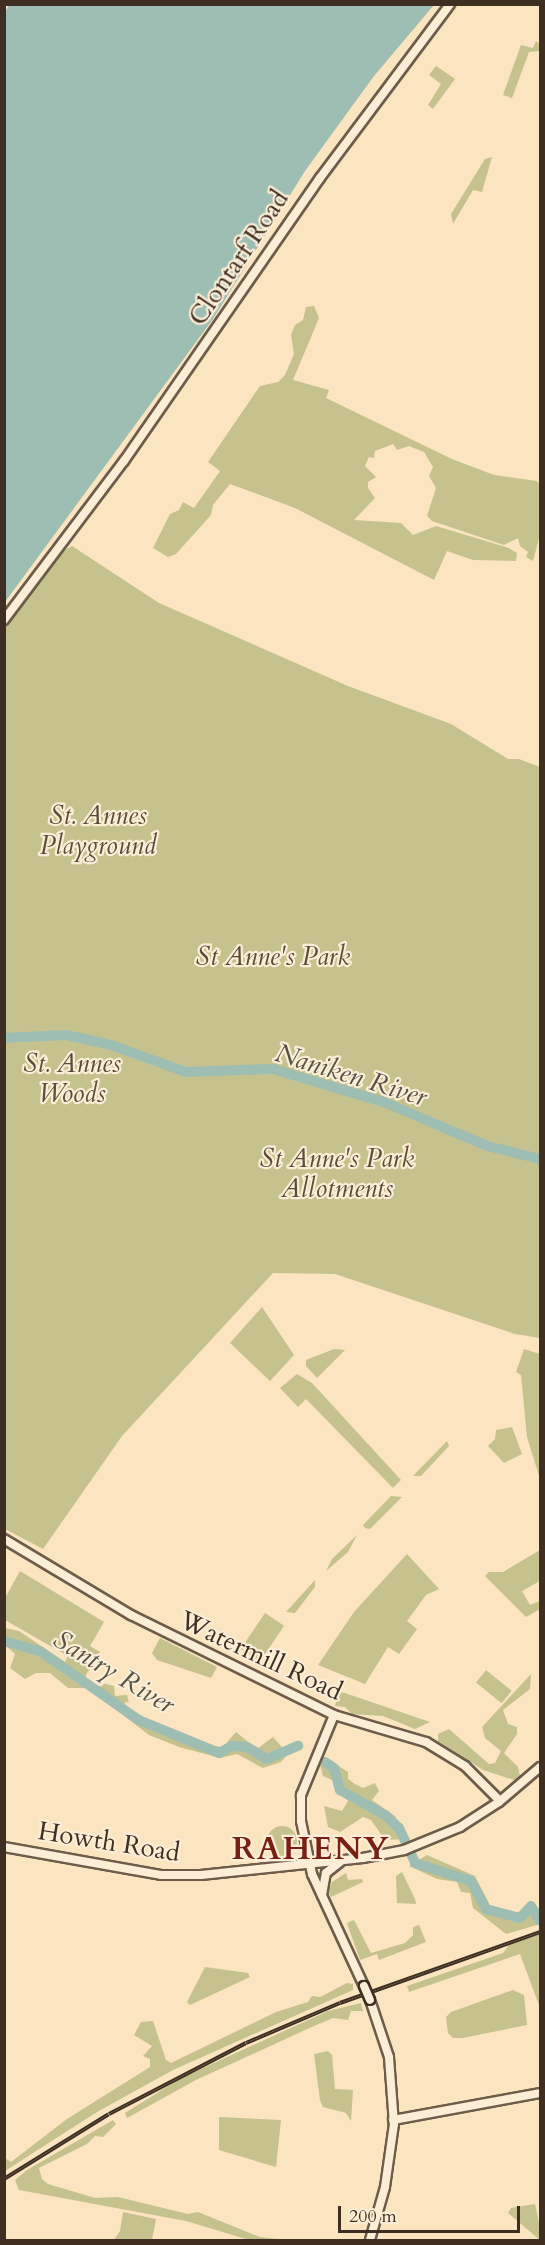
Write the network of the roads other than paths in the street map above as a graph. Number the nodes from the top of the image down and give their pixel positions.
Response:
1 (450, 4) edge
2 (4, 620) edge
3 (4, 1539) edge
4 (334, 1715) junction
5 (540, 1767) edge
6 (500, 1801) junction
7 (4, 1847) edge
8 (350, 1860) junction
9 (309, 1863) junction
10 (322, 1898) junction
11 (540, 2093) edge
12 (393, 2120) junction
13 (370, 2241) edge

1 - 2 main road, Clontarf Road
3 - 4 main road, Watermill Road
4 - 6 street, Watermill Road
4 - 9 main road
5 - 6 main road, Howth Road
6 - 8 main road, Howth Road
7 - 9 main road, Howth Road
8 - 9 main road, Howth Road
8 - 10 main road
9 - 10 main road
10 - 12 main road, bridge
11 - 12 street
12 - 13 main road

